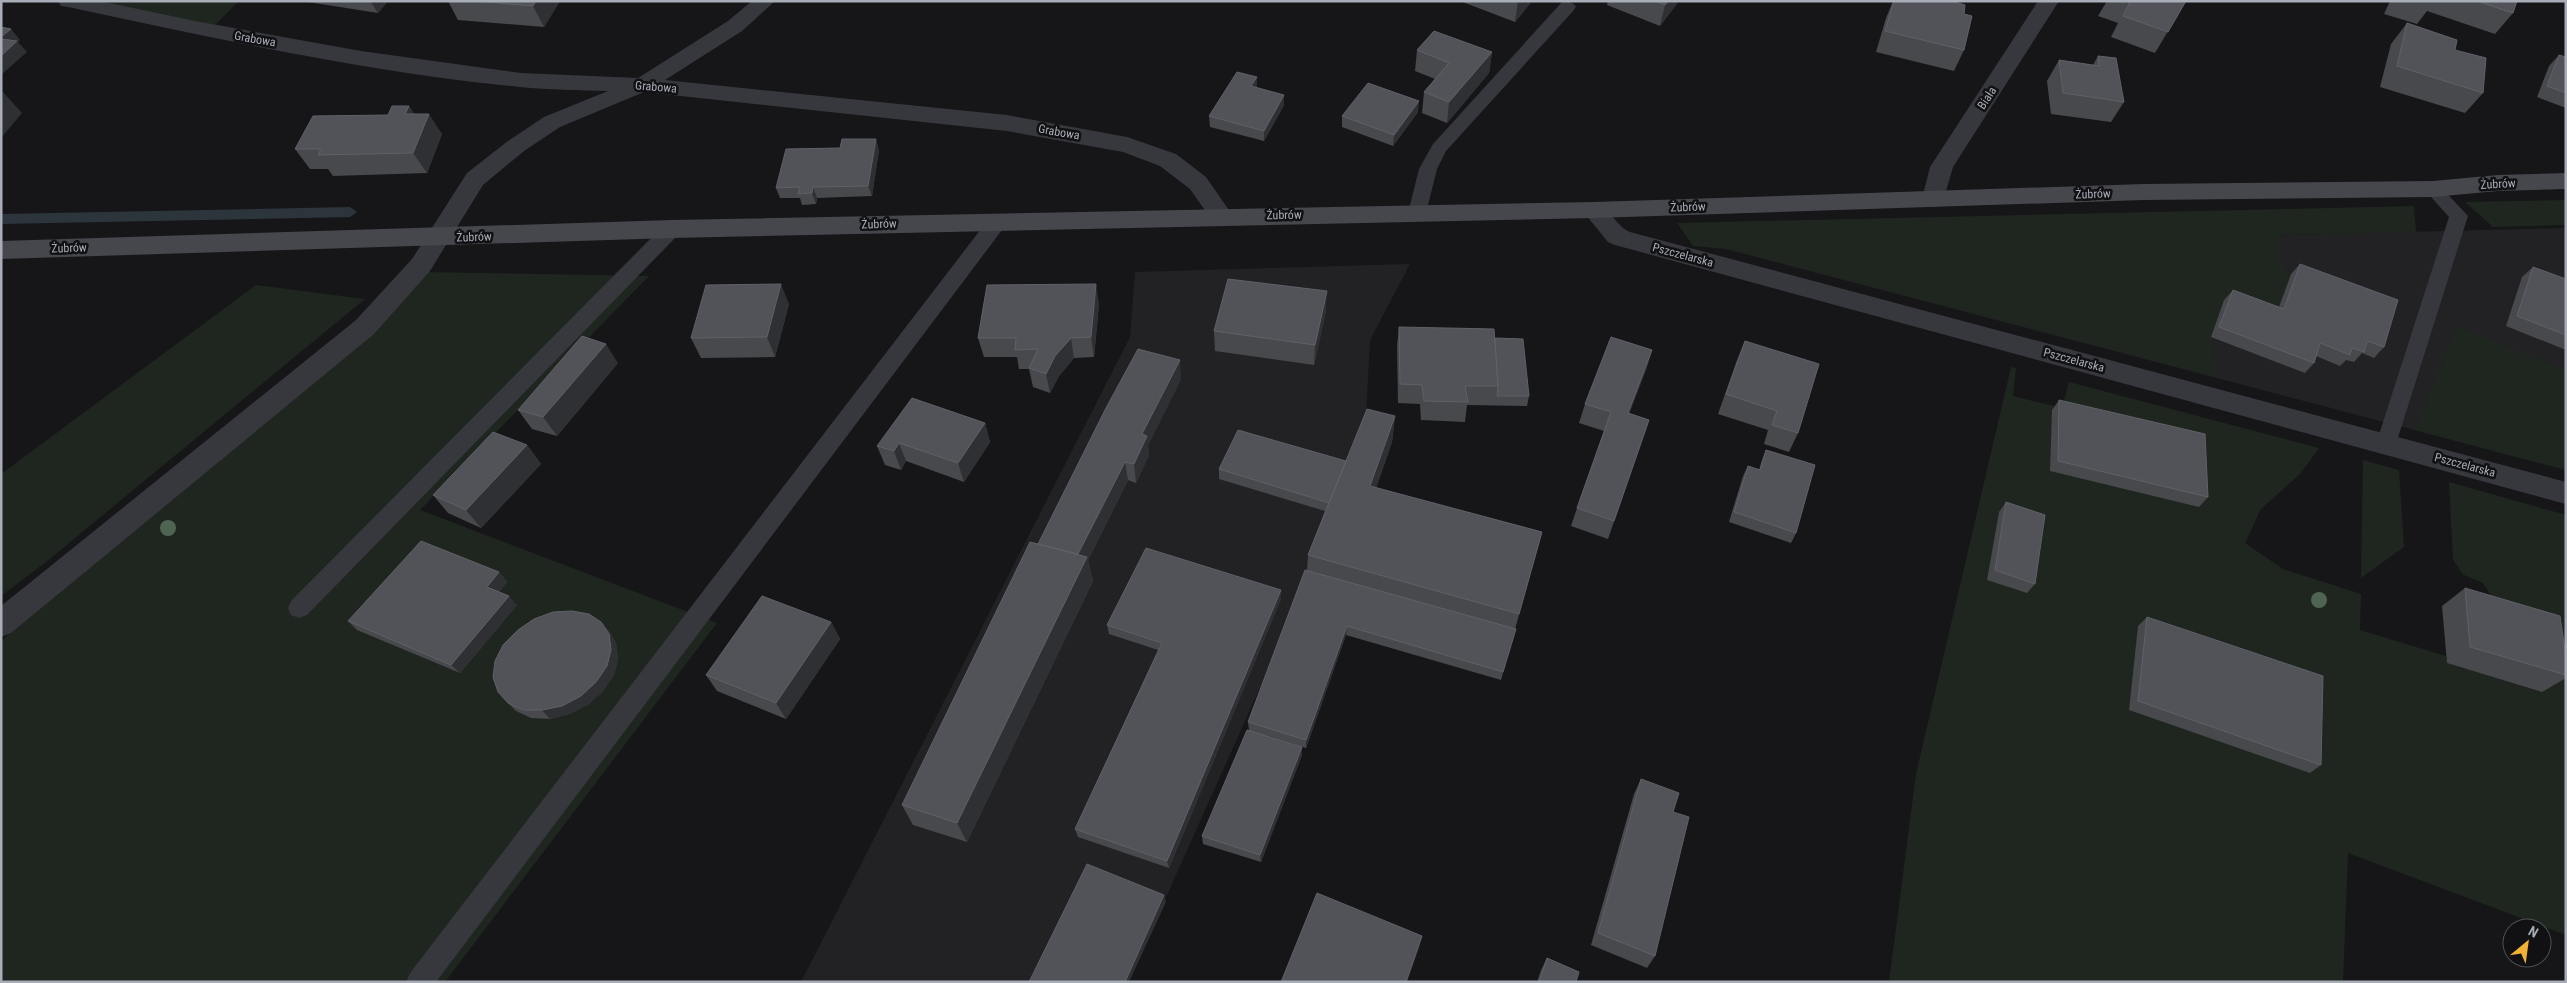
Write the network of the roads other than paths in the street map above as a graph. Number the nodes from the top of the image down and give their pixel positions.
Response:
1 (68, 1) edge
2 (765, 1) edge
3 (2049, 1) edge
4 (1568, 6) dead end
5 (642, 85) junction
6 (2566, 182) edge
7 (2433, 188) junction
8 (1934, 199) junction
9 (1594, 210) junction
10 (1418, 213) junction
11 (1221, 216) junction
12 (998, 221) junction
13 (672, 229) junction
14 (439, 238) junction
15 (1, 250) edge
16 (2386, 444) junction
17 (2566, 492) edge
18 (299, 608) dead end
19 (1, 624) edge
20 (419, 982) edge

1 - 5 street, Grabowa
2 - 5 street
3 - 8 street, Biała
4 - 10 lane
5 - 11 street, Grabowa
5 - 14 street
6 - 7 main road, Żubrów
7 - 8 main road, Żubrów
7 - 16 lane
8 - 9 main road, Żubrów
9 - 10 main road, Żubrów
9 - 16 street, Pszczelarska
10 - 11 main road, Żubrów
11 - 12 main road, Żubrów
12 - 13 main road, Żubrów
12 - 20 lane
13 - 14 main road, Żubrów
13 - 18 lane
14 - 15 main road, Żubrów
14 - 19 street
16 - 17 street, Pszczelarska

